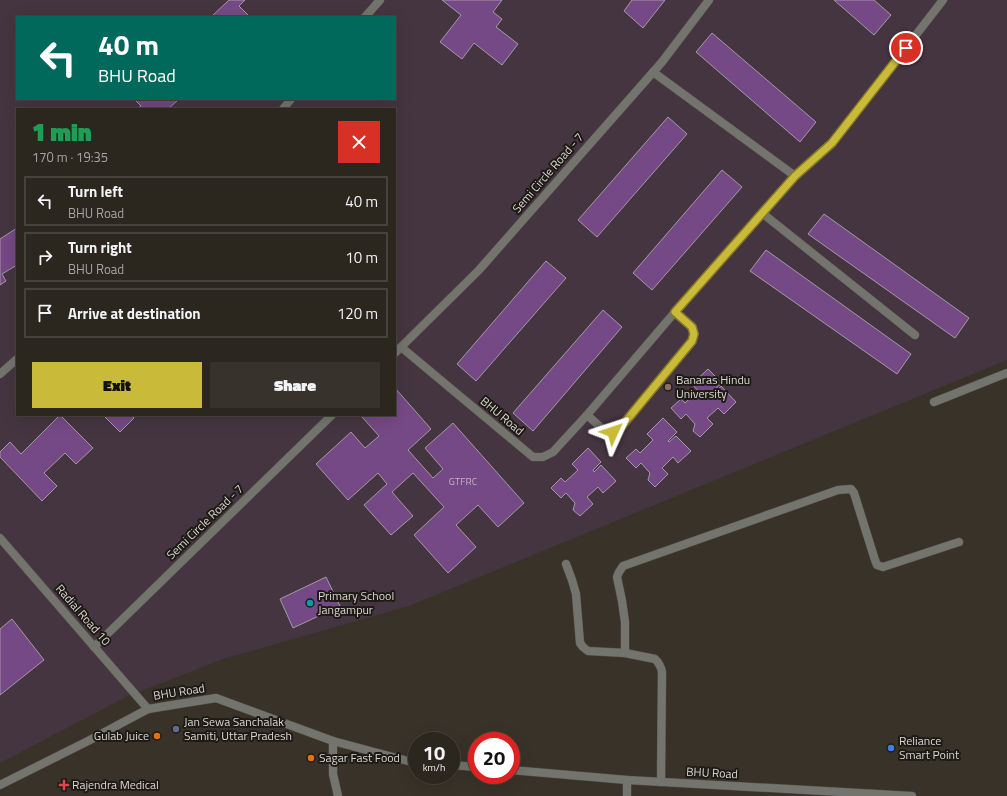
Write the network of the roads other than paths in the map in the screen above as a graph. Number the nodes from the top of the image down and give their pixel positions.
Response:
1 (380, 0) edge
2 (709, 0) edge
3 (943, 0) edge
4 (366, 16) edge
5 (653, 72) junction
6 (290, 100) edge
7 (283, 108) edge
8 (795, 176) junction
9 (762, 213) junction
10 (675, 312) junction
11 (915, 335) dead end
12 (398, 350) edge
13 (16, 361) edge
14 (1007, 373) edge
15 (0, 374) edge
16 (934, 402) dead end
17 (587, 415) junction
18 (331, 416) edge
19 (0, 538) edge
20 (959, 542) dead end
21 (566, 564) dead end
22 (94, 647) junction
23 (625, 653) junction
24 (148, 708) junction
25 (333, 741) junction
26 (408, 762) edge
27 (520, 771) edge
28 (628, 780) junction
29 (661, 782) junction
30 (0, 785) edge
31 (824, 794) edge
32 (338, 796) edge
33 (627, 796) edge
34 (912, 796) edge

1 - 4 street
2 - 5 street, Semi Circle Road - 7
3 - 8 street, BHU Road
5 - 8 street
5 - 12 street, Semi Circle Road - 7
6 - 7 street
8 - 9 street, BHU Road
9 - 10 street, BHU Road
9 - 11 street
10 - 17 street, BHU Road
10 - 17 street
12 - 17 street, BHU Road
13 - 15 street
14 - 16 street
18 - 22 street, Semi Circle Road - 7
19 - 22 street, Radial Road 10
20 - 23 street
21 - 23 street
22 - 24 street, Radial Road 10
23 - 29 street
24 - 25 street, BHU Road
24 - 30 street, BHU Road
25 - 26 street, BHU Road
25 - 32 street
27 - 28 street, BHU Road
28 - 29 street, BHU Road
28 - 33 street
29 - 31 street, BHU Road
31 - 34 street, BHU Road

